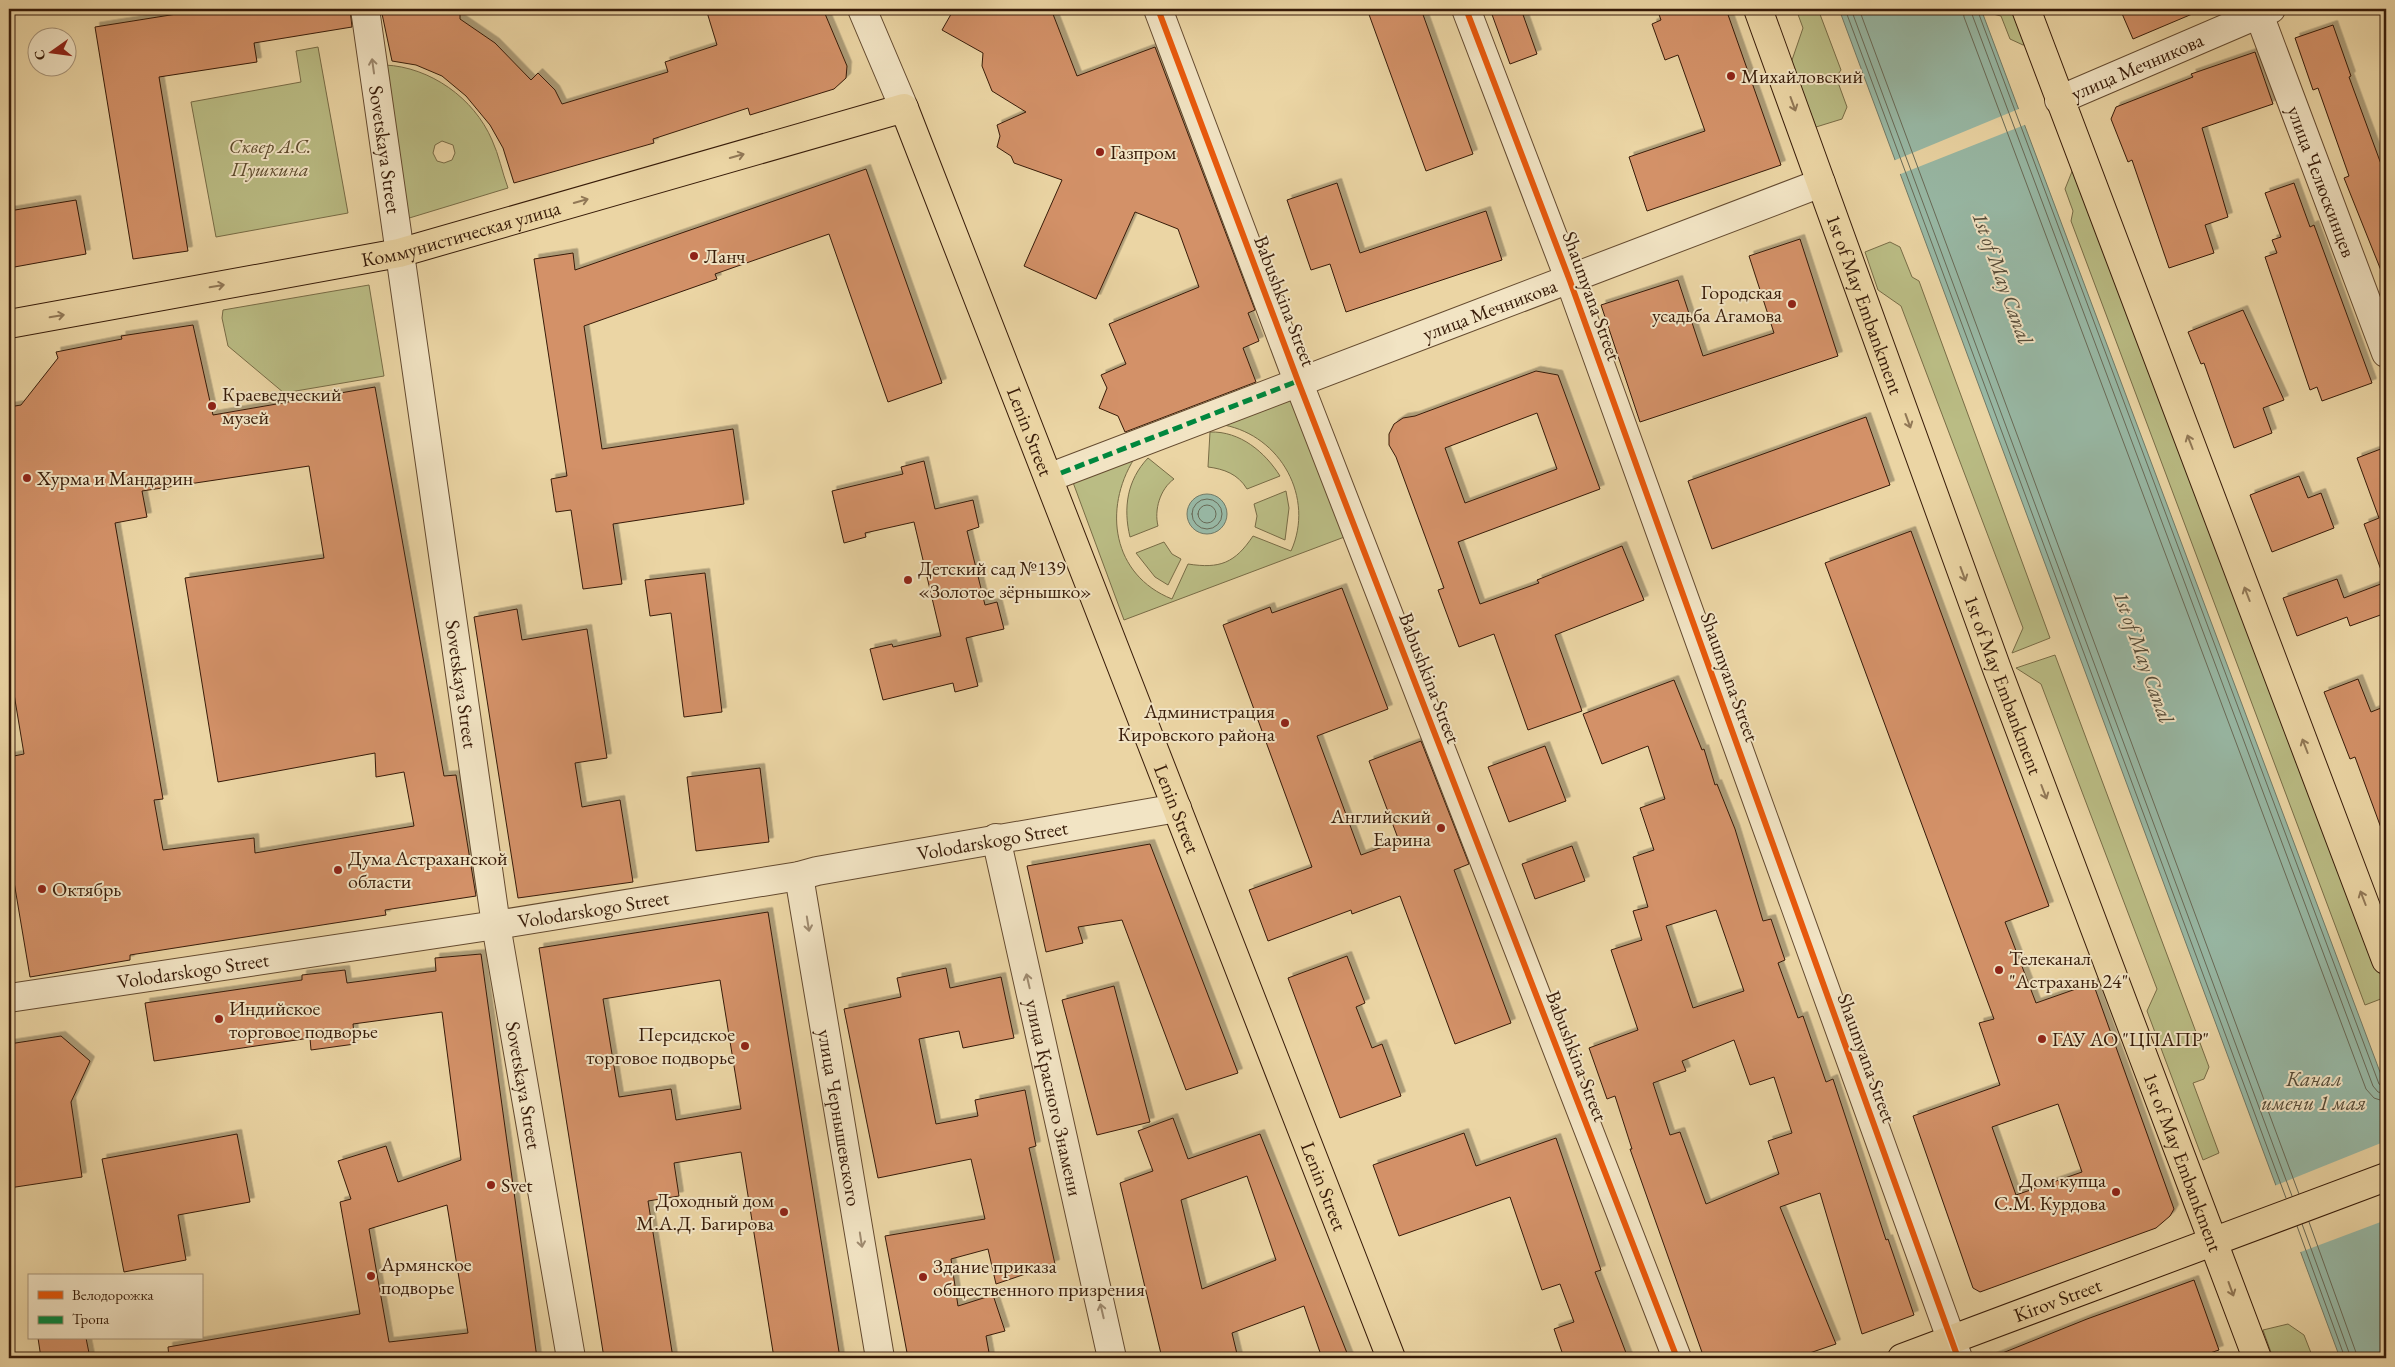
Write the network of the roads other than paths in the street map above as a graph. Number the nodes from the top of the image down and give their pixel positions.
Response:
1 (365, 9) edge
2 (862, 9) edge
3 (1158, 9) edge
4 (1466, 9) edge
5 (1758, 9) edge
6 (2026, 9) edge
7 (2262, 10) edge
8 (2059, 100) junction
9 (904, 108) junction
10 (1821, 183) junction
11 (399, 252) junction
12 (1570, 281) junction
13 (9, 324) edge
14 (2386, 353) edge
15 (1298, 381) junction
16 (1061, 473) dead end
17 (1177, 808) junction
18 (996, 838) junction
19 (800, 876) junction
20 (496, 925) junction
21 (2386, 960) edge
22 (9, 998) edge
23 (2386, 1177) edge
24 (2214, 1243) junction
25 (1955, 1349) edge
26 (571, 1358) edge
27 (880, 1358) edge
28 (1112, 1358) edge
29 (1391, 1358) edge
30 (1676, 1358) edge
31 (1902, 1358) edge
32 (2256, 1358) edge

11 -> 1 street, Sovetskaya Street
2 - 9 street, Lenin Street
3 - 15 street, Babushkina Street
4 - 12 street, Shaumyana Street
5 -> 10 main road, 1st of May Embankment
6 - 8 main road
7 - 8 street, улица Мечникова
7 - 14 street, улица Челюскинцев
21 -> 8 main road
11 -> 9 main road, Коммунистическая улица
9 - 17 main road, Lenin Street
10 - 12 street, улица Мечникова
10 -> 24 main road, 1st of May Embankment
13 -> 11 main road, Коммунистическая улица
11 - 20 street, Sovetskaya Street
12 - 15 street, улица Мечникова
12 - 25 street, Shaumyana Street
15 - 16 street, улица Мечникова
15 - 30 street, Babushkina Street
17 - 18 street, Volodarskogo Street
17 - 29 main road, Lenin Street
18 - 19 street, Volodarskogo Street
28 -> 18 street, улица Красного Знамени
19 - 20 street, Volodarskogo Street
19 -> 27 street, улица Чернышевского
20 - 22 street, Volodarskogo Street
20 - 26 street, Sovetskaya Street
23 - 24 main road, Kirov Street
24 - 25 main road, Kirov Street
24 -> 32 main road, 1st of May Embankment
25 - 31 main road, Kirov Street

